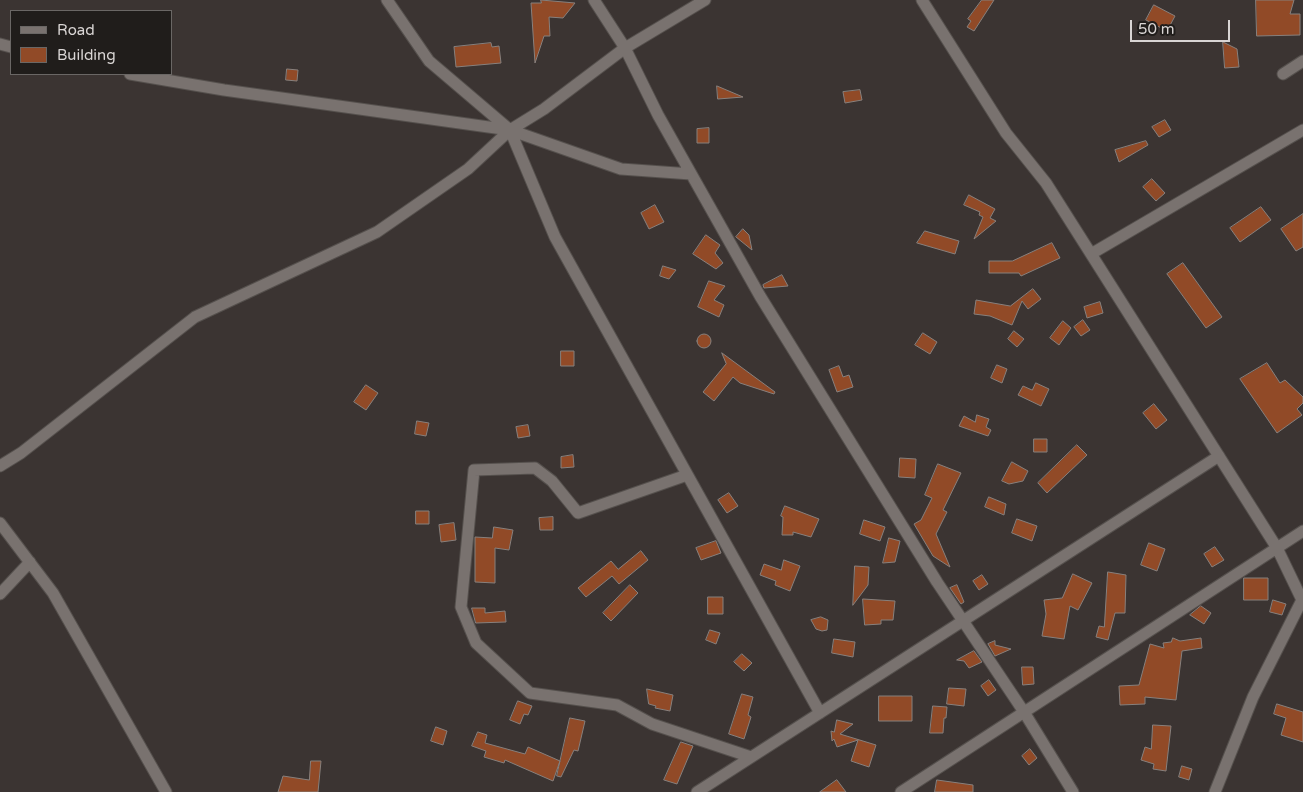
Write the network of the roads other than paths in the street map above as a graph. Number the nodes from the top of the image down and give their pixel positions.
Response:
1 (387, 0) edge
2 (594, 0) edge
3 (704, 0) edge
4 (922, 0) edge
5 (625, 48) junction
6 (1303, 61) edge
7 (1282, 74) dead end
8 (136, 75) edge
9 (510, 130) junction
10 (1303, 130) edge
11 (692, 174) junction
12 (1091, 254) junction
13 (1219, 456) junction
14 (0, 466) edge
15 (687, 475) junction
16 (0, 523) edge
17 (1303, 531) edge
18 (1277, 548) junction
19 (30, 562) junction
20 (0, 594) edge
21 (1302, 601) edge
22 (962, 621) junction
23 (1024, 712) junction
24 (820, 713) junction
25 (751, 757) junction
26 (166, 792) edge
27 (697, 792) edge
28 (901, 792) edge
29 (1074, 792) edge
30 (1215, 792) edge

1 - 9 street
2 - 5 street
3 - 5 street
4 - 12 street
5 - 9 street
5 - 11 street
6 - 7 street
8 - 9 street
9 - 11 street
9 - 14 street
9 - 15 street
10 - 12 street
11 - 22 street
12 - 13 street
13 - 18 street
13 - 22 street
15 - 24 street
15 - 25 street
16 - 19 street
17 - 18 street
18 - 21 street
18 - 23 street
19 - 20 street
19 - 26 street
21 - 30 street
22 - 23 street
22 - 24 street
23 - 28 street
23 - 29 street
24 - 25 street
25 - 27 street

